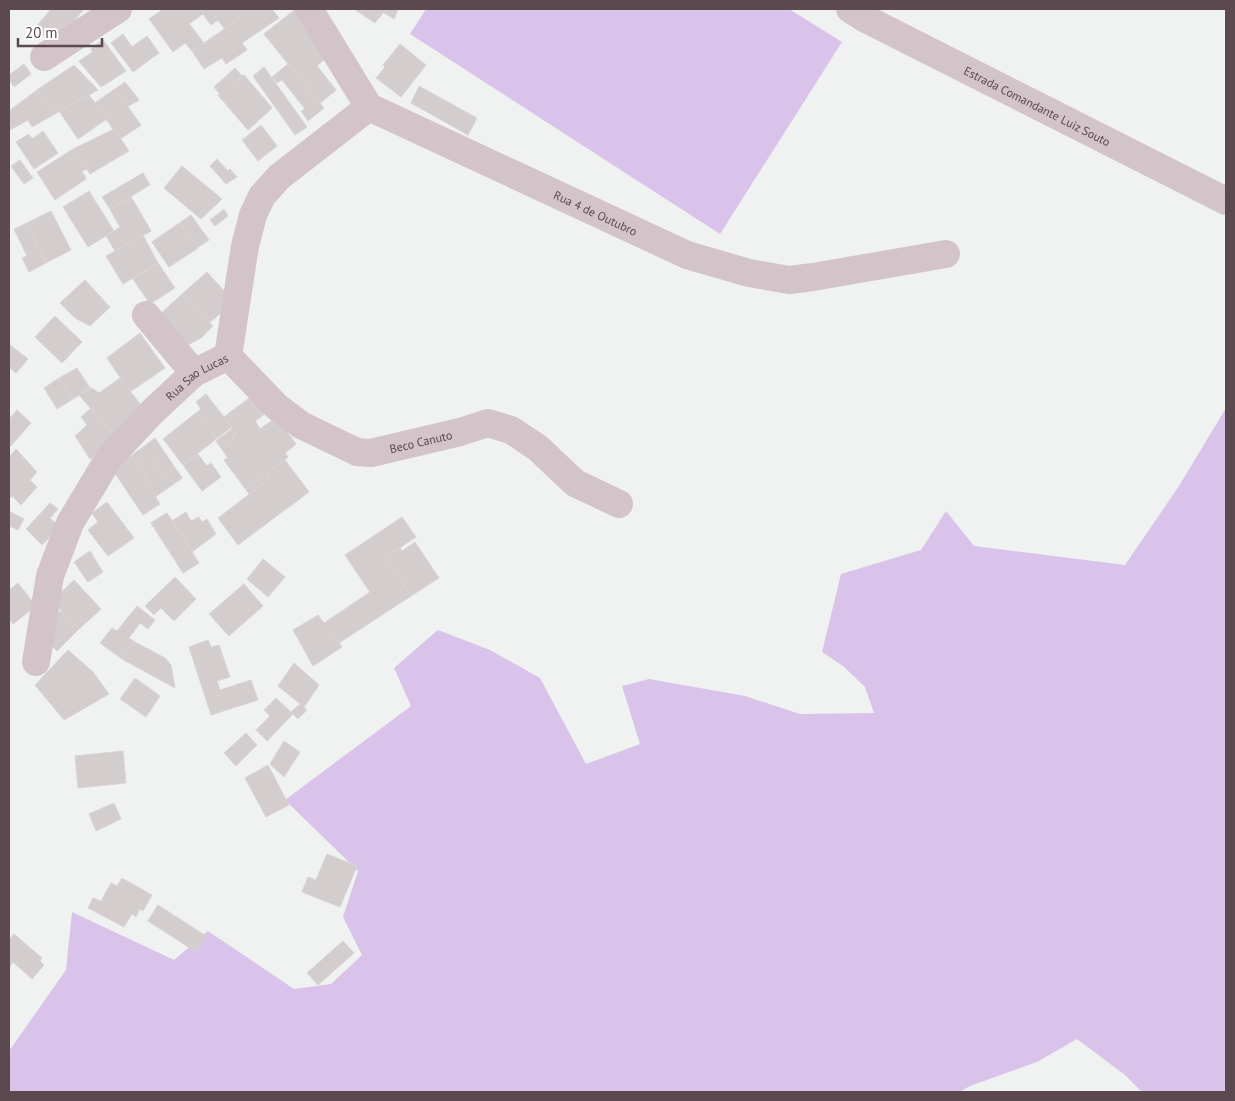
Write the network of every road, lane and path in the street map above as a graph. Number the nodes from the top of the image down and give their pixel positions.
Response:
1 (118, 9) edge
2 (309, 9) edge
3 (850, 9) edge
4 (44, 58) dead end
5 (369, 107) junction
6 (1226, 201) edge
7 (946, 254) dead end
8 (146, 315) dead end
9 (228, 356) junction
10 (194, 373) junction
11 (619, 504) dead end
12 (36, 662) dead end

1 - 4 street
2 - 5 street
3 - 6 street, Estrada Comandante Luiz Souto
5 - 7 street, Rua 4 de Outubro
5 - 9 street, Rua Sao Lucas
8 - 10 street
9 - 10 street, Rua Sao Lucas
9 - 11 street, Beco Canuto
10 - 12 street, Rua Sao Lucas

